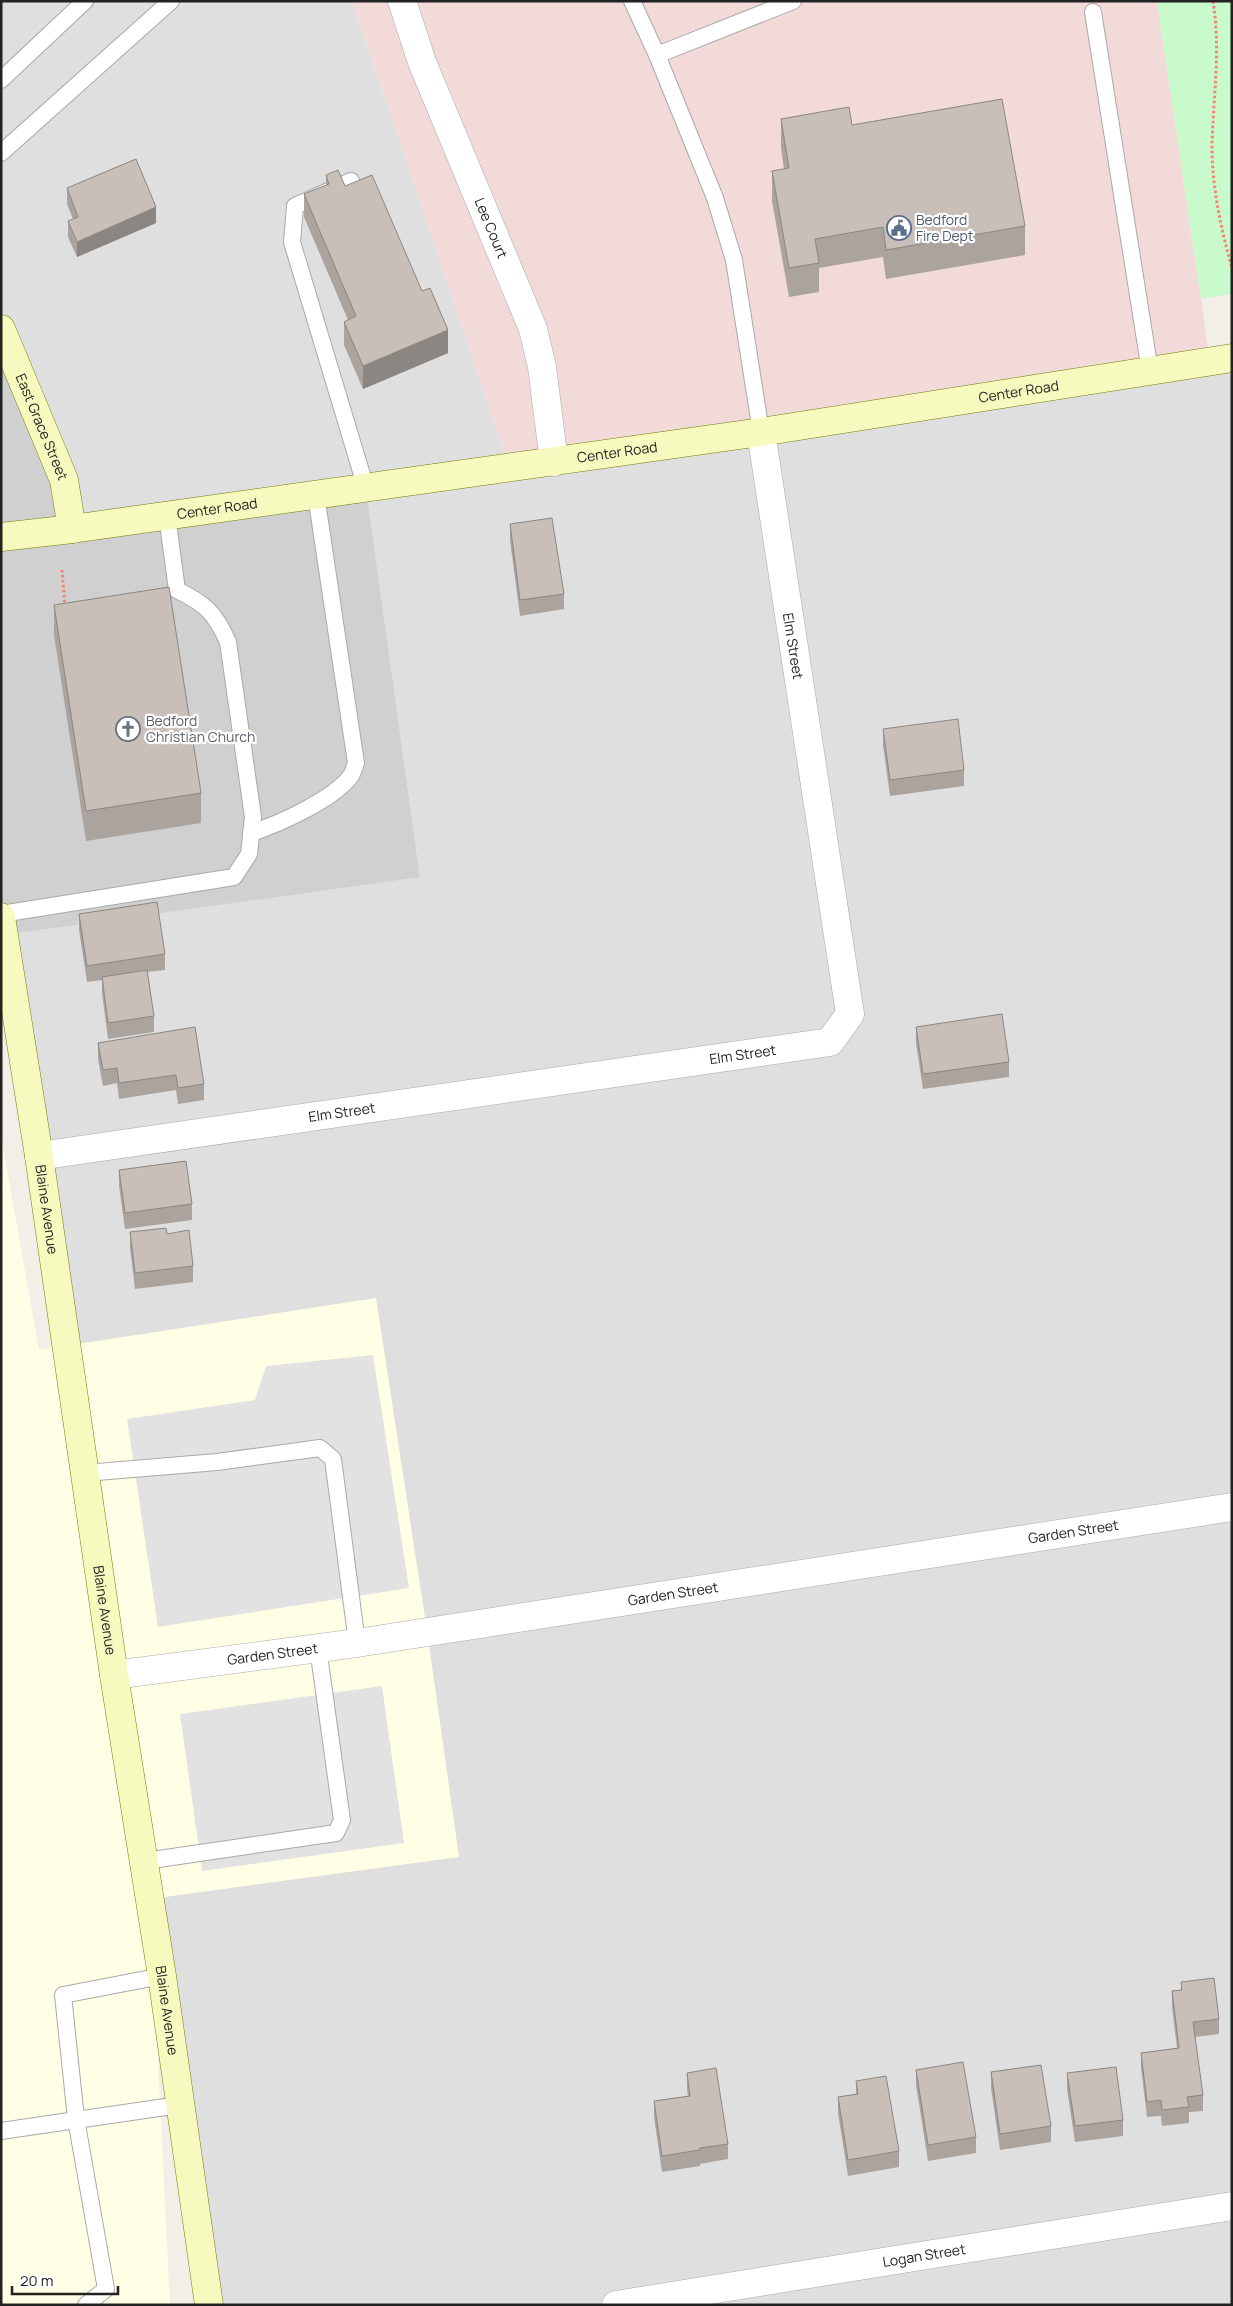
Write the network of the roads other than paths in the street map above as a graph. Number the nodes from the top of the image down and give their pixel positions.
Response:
1 (85, 1) edge
2 (171, 1) edge
3 (402, 1) edge
4 (632, 1) edge
5 (793, 1) edge
6 (1093, 12) dead end
7 (658, 55) junction
8 (1, 80) edge
9 (1, 153) edge
10 (351, 181) edge
11 (1, 329) edge
12 (1232, 358) edge
13 (1150, 371) junction
14 (761, 432) junction
15 (554, 462) junction
16 (366, 488) junction
17 (316, 495) junction
18 (167, 516) junction
19 (72, 529) junction
20 (1, 537) edge
21 (252, 833) junction
22 (1, 916) edge
23 (6, 980) edge
24 (40, 1156) junction
25 (85, 1474) junction
26 (1232, 1507) edge
27 (358, 1642) junction
28 (318, 1648) junction
29 (114, 1675) junction
30 (145, 1861) junction
31 (162, 1976) junction
32 (179, 2105) junction
33 (76, 2119) junction
34 (1, 2131) edge
35 (1232, 2206) edge
36 (86, 2305) edge
37 (209, 2305) edge
38 (616, 2305) edge

1 - 8 lane
2 - 9 lane
3 - 15 street, Lee Court
4 - 7 lane
5 - 7 lane
6 - 13 lane
7 - 14 lane
10 - 16 lane
11 - 19 street, East Grace Street
12 - 13 street, Center Road
13 - 14 street, Center Road
14 - 15 street, Center Road
14 - 24 street, Elm Street
15 - 16 street, Center Road
16 - 17 street, Center Road
17 - 18 street, Center Road
17 - 21 lane
18 - 19 street, Center Road
18 - 21 lane
19 - 20 street, Center Road
21 - 22 lane
22 - 23 street, Blaine Avenue
23 - 24 street, Blaine Avenue
24 - 25 street, Blaine Avenue
25 - 27 lane
25 - 29 street, Blaine Avenue
26 - 27 street, Garden Street
27 - 28 street, Garden Street
28 - 29 street, Garden Street
28 - 30 lane
29 - 30 street, Blaine Avenue
30 - 31 street, Blaine Avenue
31 - 32 street, Blaine Avenue
31 - 33 lane
32 - 33 lane
32 - 37 street, Blaine Avenue
33 - 34 lane
33 - 36 lane
35 - 38 street, Logan Street

